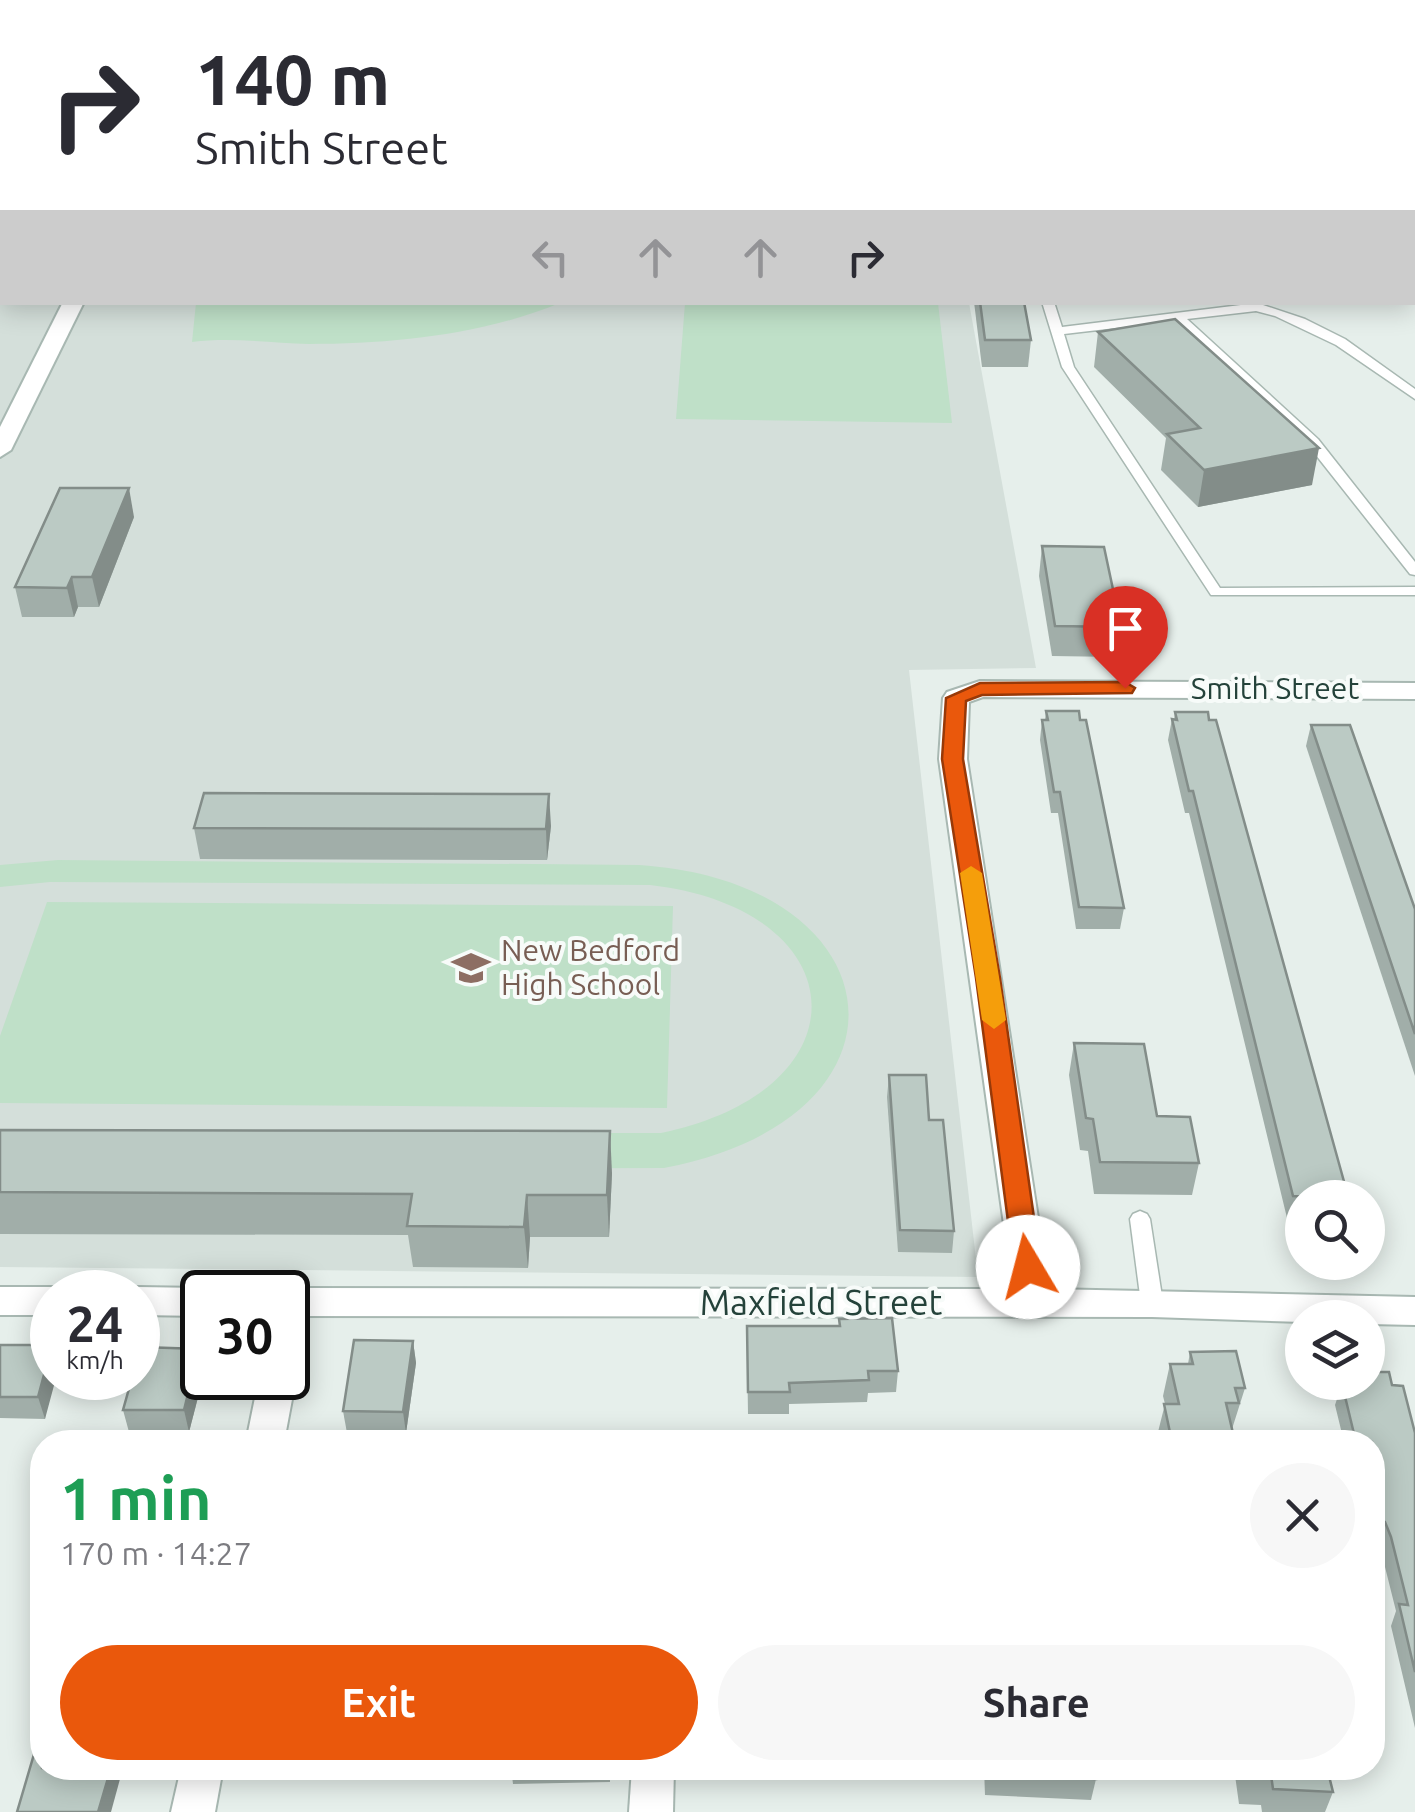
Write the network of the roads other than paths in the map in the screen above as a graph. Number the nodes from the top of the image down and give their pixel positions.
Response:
1 (72, 305) edge
2 (1049, 305) edge
3 (1177, 316) junction
4 (1057, 330) junction
5 (1415, 396) edge
6 (0, 450) edge
7 (1415, 571) edge
8 (1415, 591) edge
9 (1415, 690) edge
10 (1140, 1219) dead end
11 (0, 1300) edge
12 (30, 1301) edge
13 (1152, 1302) junction
14 (1032, 1303) junction
15 (310, 1310) edge
16 (1415, 1311) edge
17 (274, 1400) edge
18 (267, 1430) edge
19 (200, 1780) edge
20 (652, 1780) edge
21 (193, 1812) edge
22 (651, 1812) edge

1 - 6 street
2 - 4 lane
3 - 4 lane
3 - 5 lane
3 - 7 lane
4 - 8 lane
9 - 14 street, Smith Street
10 - 13 lane
11 - 12 street
13 - 14 street, Maxfield Street
13 - 16 street, Maxfield Street
14 - 15 street, Maxfield Street
17 - 18 street
19 - 21 street
20 - 22 street

